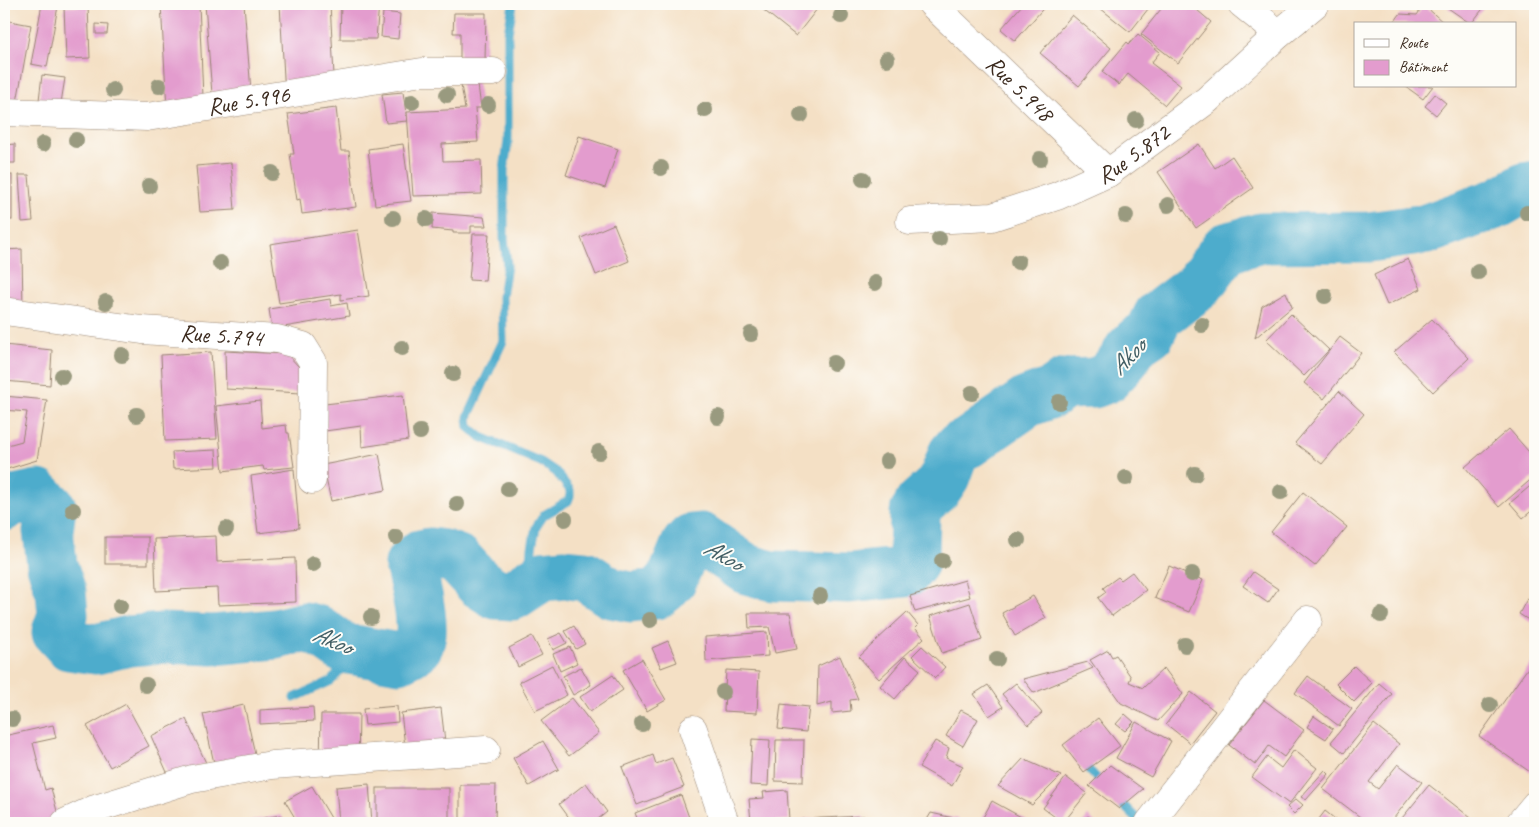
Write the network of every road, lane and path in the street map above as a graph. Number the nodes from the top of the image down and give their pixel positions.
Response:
1 (932, 4) edge
2 (1242, 4) edge
3 (1315, 4) edge
4 (1279, 34) junction
5 (493, 72) dead end
6 (4, 112) edge
7 (1108, 173) junction
8 (910, 221) dead end
9 (4, 311) edge
10 (312, 480) dead end
11 (1308, 620) dead end
12 (693, 729) dead end
13 (486, 750) dead end
14 (1535, 805) edge
15 (65, 823) edge
16 (725, 823) edge
17 (1149, 823) edge
18 (1520, 823) edge

1 - 7 street, Rue 5.948
2 - 4 street
3 - 4 street, Rue 5.872
4 - 7 street, Rue 5.872
5 - 6 street, Rue 5.996
7 - 8 street, Rue 5.872
9 - 10 street, Rue 5.794
11 - 17 street
12 - 16 street
13 - 15 street
14 - 18 street

